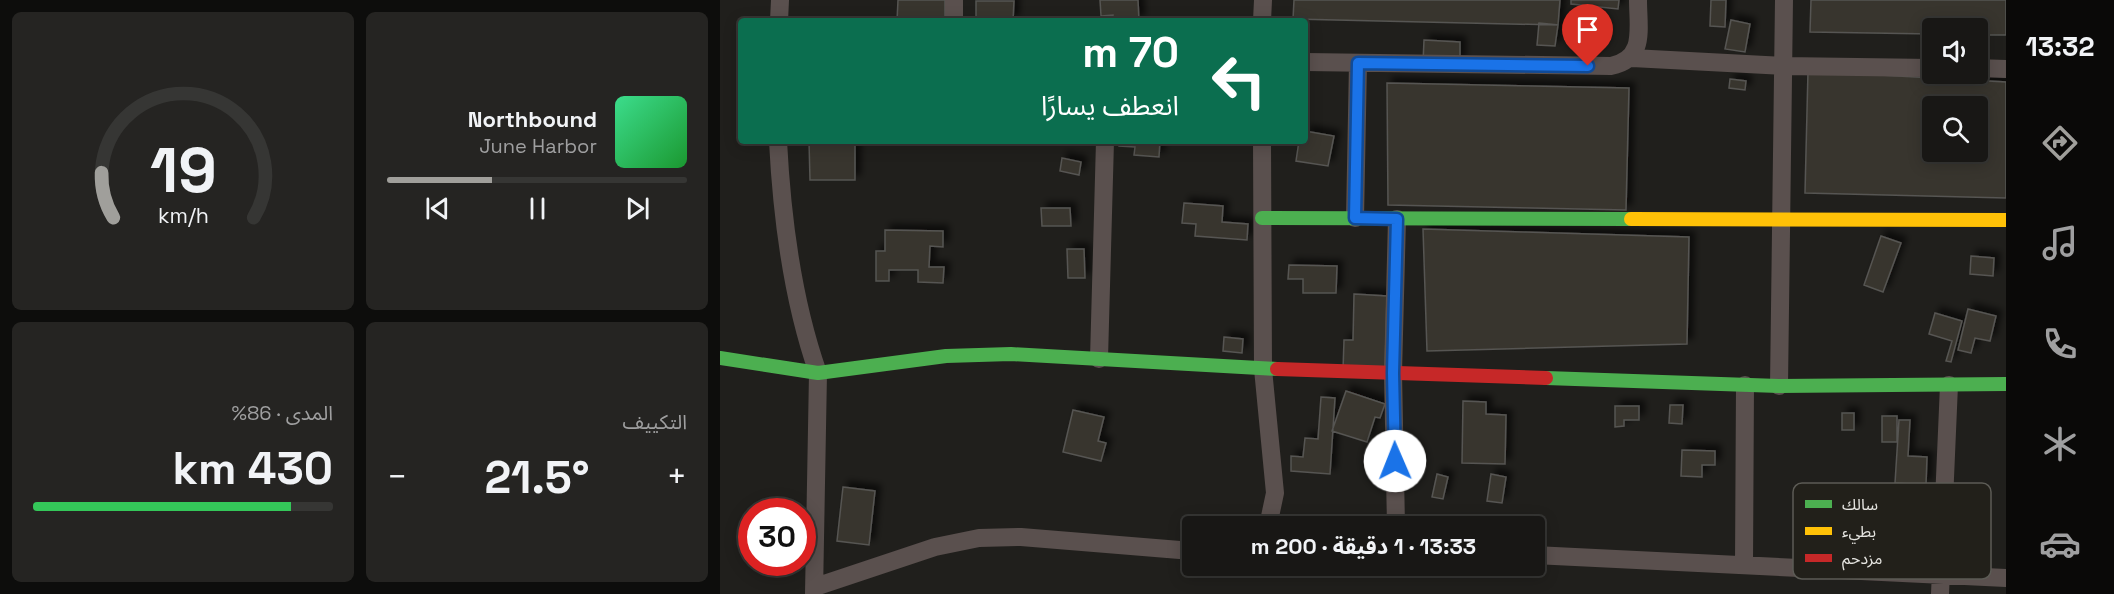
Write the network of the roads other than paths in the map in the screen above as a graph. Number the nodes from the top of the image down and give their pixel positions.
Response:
1 (780, 0) edge
2 (954, 0) edge
3 (1263, 0) edge
4 (1638, 0) edge
5 (1784, 0) edge
6 (779, 18) edge
7 (954, 18) edge
8 (1262, 18) edge
9 (1632, 58) junction
10 (1308, 62) edge
11 (1358, 63) junction
12 (1783, 66) junction
13 (1922, 68) edge
14 (1988, 68) edge
15 (2006, 69) edge
16 (778, 144) edge
17 (1105, 144) edge
18 (1262, 144) edge
19 (1262, 218) junction
20 (1355, 218) junction
21 (1397, 219) junction
22 (2006, 220) edge
23 (1782, 221) junction
24 (720, 358) edge
25 (1099, 358) junction
26 (1263, 369) junction
27 (818, 373) junction
28 (1393, 373) junction
29 (2006, 384) edge
30 (1745, 385) junction
31 (1948, 385) junction
32 (1779, 386) junction
33 (1943, 483) edge
34 (1271, 516) edge
35 (1396, 516) edge
36 (1182, 550) edge
37 (1545, 556) edge
38 (1744, 565) junction
39 (1793, 568) edge
40 (1991, 577) edge
41 (2006, 578) edge
42 (1939, 579) edge
43 (815, 590) edge
44 (1940, 594) edge

1 - 6 street
2 - 7 street
3 - 8 street
4 - 9 street
5 - 12 street
9 - 11 street
9 - 12 street
10 - 11 street
11 - 20 street
12 - 13 street
12 - 23 street
14 - 15 street
16 - 27 street
17 - 25 street
18 - 19 street
19 - 20 street
19 - 26 street
20 - 21 street
21 - 23 street
21 - 28 street
22 - 23 street
23 - 32 street
24 - 27 street
25 - 26 street
25 - 27 street
26 - 28 street
26 - 34 street
27 - 43 street
28 - 30 street
28 - 35 street
29 - 31 street
30 - 32 street
30 - 38 street
31 - 32 street
31 - 33 street
36 - 43 street
37 - 38 street
38 - 39 street
40 - 41 street
42 - 44 street

